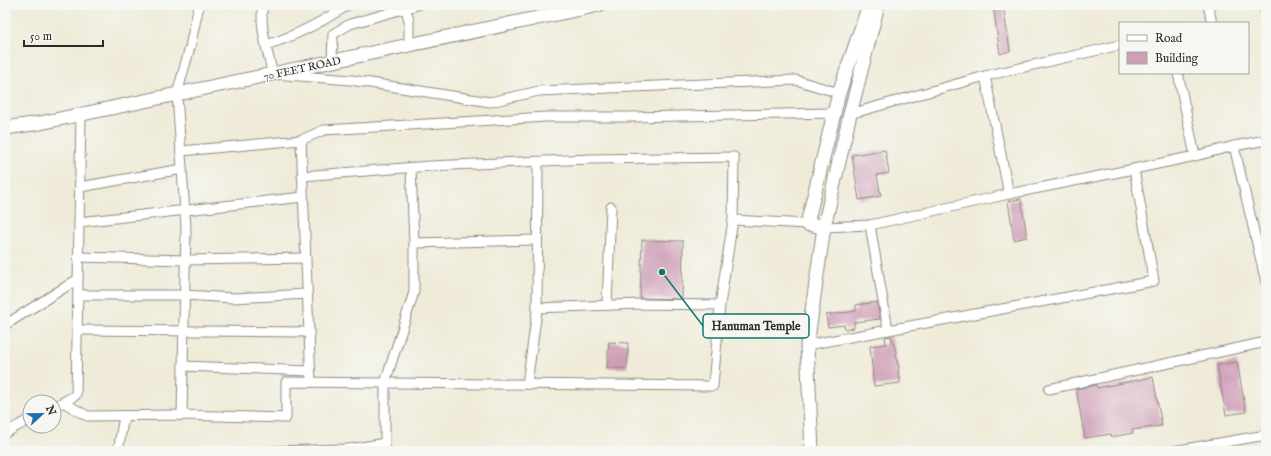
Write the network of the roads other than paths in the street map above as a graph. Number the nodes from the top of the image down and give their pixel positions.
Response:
1 (199, 5) edge
2 (263, 5) edge
3 (348, 5) edge
4 (417, 5) edge
5 (599, 5) edge
6 (869, 5) edge
7 (878, 5) edge
8 (1208, 5) edge
9 (1264, 5) edge
10 (406, 7) edge
11 (1266, 14) edge
12 (1212, 22) edge
13 (266, 45) junction
14 (409, 45) junction
15 (1119, 45) edge
16 (332, 61) junction
17 (273, 74) junction
18 (1178, 74) edge
19 (985, 76) junction
20 (839, 93) junction
21 (177, 94) junction
22 (834, 113) junction
23 (81, 114) junction
24 (850, 114) junction
25 (5, 128) edge
26 (301, 140) junction
27 (1266, 140) edge
28 (1234, 146) junction
29 (181, 151) junction
30 (1195, 156) junction
31 (538, 162) junction
32 (411, 168) junction
33 (182, 169) junction
34 (1134, 169) junction
35 (302, 176) junction
36 (80, 187) junction
37 (1009, 194) junction
38 (303, 197) junction
39 (611, 207) dead end
40 (185, 211) junction
41 (733, 220) junction
42 (79, 222) junction
43 (807, 224) junction
44 (870, 225) junction
45 (824, 226) junction
46 (537, 240) junction
47 (414, 243) junction
48 (1262, 245) edge
49 (79, 257) junction
50 (306, 258) junction
51 (185, 260) junction
52 (78, 279) junction
53 (1266, 282) edge
54 (307, 294) junction
55 (78, 295) junction
56 (185, 296) junction
57 (607, 305) junction
58 (720, 305) junction
59 (537, 308) junction
60 (5, 325) edge
61 (77, 330) junction
62 (888, 330) junction
63 (184, 331) junction
64 (309, 332) junction
65 (1266, 342) edge
66 (807, 345) junction
67 (183, 366) junction
68 (310, 371) junction
69 (311, 382) junction
70 (385, 383) junction
71 (527, 384) junction
72 (1049, 389) dead end
73 (63, 402) joint
74 (182, 415) junction
75 (124, 416) junction
76 (22, 423) edge
77 (5, 433) edge
78 (1266, 434) edge
79 (385, 447) edge
80 (350, 450) edge
81 (118, 451) edge
82 (272, 451) edge
83 (301, 451) edge
84 (812, 451) edge
85 (1173, 451) edge

1 - 21 street
2 - 13 street
3 - 13 street
4 - 10 street
5 - 14 main road, 70 FEET ROAD
6 - 20 main road
7 - 24 main road
8 - 12 street
9 - 11 street
10 - 14 street
10 - 16 street
13 - 17 street
14 - 16 main road, 70 FEET ROAD
15 - 19 street
16 - 17 main road, 70 FEET ROAD
17 - 20 street
17 - 21 main road, 70 FEET ROAD
18 - 30 street
19 - 24 street
19 - 37 street
20 - 22 main road
21 - 23 main road, 70 FEET ROAD
21 - 29 street
22 - 26 street
22 - 43 main road
23 - 25 main road, 70 FEET ROAD
23 - 36 street
24 - 45 main road
26 - 29 street
26 - 35 street
27 - 28 street
28 - 30 street
28 - 48 street
29 - 33 street
30 - 34 street
31 - 32 street
31 - 41 street
31 - 46 street
32 - 35 street
32 - 47 street
33 - 36 street
33 - 40 street
34 - 37 street
34 - 62 street
35 - 38 street
36 - 42 street
37 - 44 street
38 - 40 street
38 - 50 street
39 - 57 street
40 - 42 street
40 - 51 street
41 - 43 street
41 - 58 street
42 - 49 street
43 - 45 main road
44 - 45 street
44 - 62 street
45 - 66 main road
46 - 47 street
46 - 59 street
47 - 70 street
48 - 53 street
49 - 51 street
49 - 52 street
50 - 51 street
50 - 54 street
51 - 56 street
52 - 55 street
52 - 60 street
54 - 56 street
54 - 64 street
55 - 56 street
55 - 61 street
56 - 63 street
57 - 58 street
57 - 59 street
58 - 71 street
59 - 71 street
61 - 63 street
61 - 73 street
62 - 66 street
63 - 64 street
63 - 67 street
64 - 68 street
65 - 72 street
66 - 84 main road
67 - 68 street
67 - 74 street
68 - 69 street
69 - 70 street
69 - 74 street
70 - 71 street
70 - 79 street
73 - 75 street
74 - 75 street
75 - 81 street
76 - 77 street
78 - 85 street
79 - 80 street
80 - 83 street
82 - 83 street

